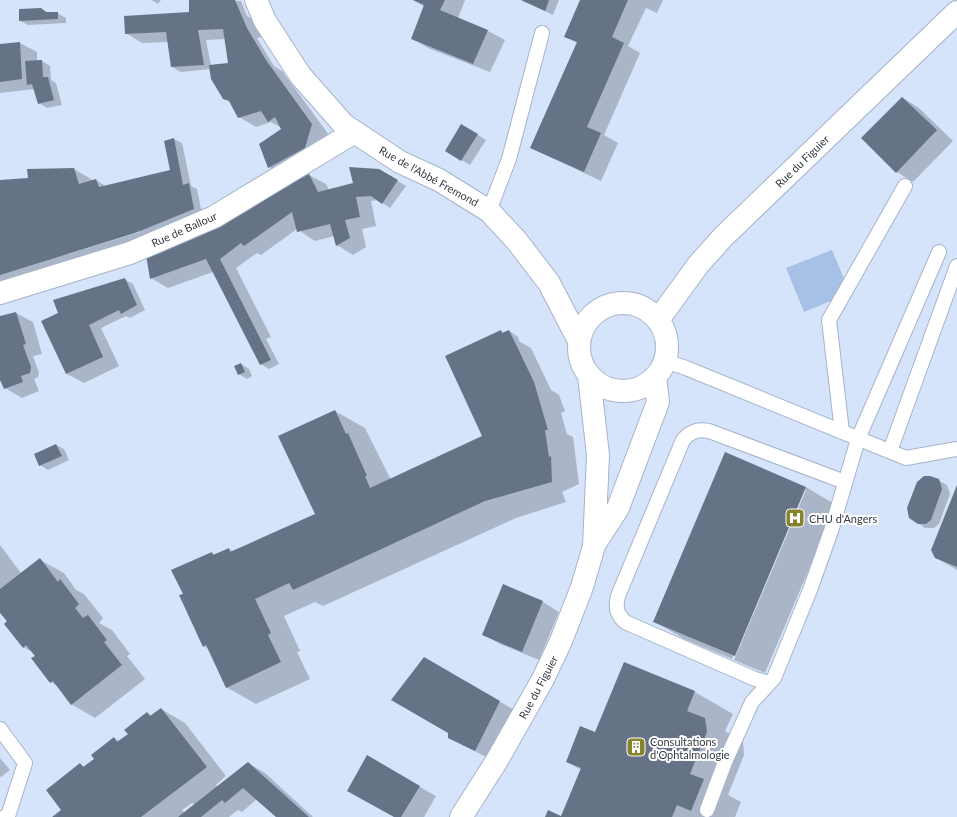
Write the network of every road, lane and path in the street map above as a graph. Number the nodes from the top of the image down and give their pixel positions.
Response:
1 (256, 0) edge
2 (957, 12) edge
3 (542, 33) dead end
4 (353, 133) junction
5 (905, 186) dead end
6 (489, 210) junction
7 (939, 252) dead end
8 (957, 266) edge
9 (0, 293) edge
10 (658, 320) junction
11 (579, 341) junction
12 (660, 369) junction
13 (589, 376) junction
14 (842, 432) junction
15 (858, 438) junction
16 (957, 449) edge
17 (890, 451) junction
18 (846, 482) junction
19 (594, 546) junction
20 (769, 683) junction
21 (0, 729) edge
22 (704, 811) edge
23 (5, 817) edge
24 (461, 817) edge

1 - 4 street, Rue de l'Abbé Fremond
2 - 10 street, Rue du Figuier
3 - 6 lane
4 - 6 street, Rue de l'Abbé Fremond
4 - 9 street, Rue de Ballour
5 - 14 lane
6 - 11 street, Rue de l'Abbé Fremond
7 - 15 lane
8 - 17 lane
10 - 11 street, Rue du Figuier
10 - 12 street, Rue du Figuier
11 - 13 street, Rue du Figuier
12 - 13 street, Rue du Figuier
12 - 14 lane
12 - 19 street, Rue du Figuier
13 - 19 street, Rue du Figuier
14 - 15 lane
15 - 17 lane
15 - 18 lane
16 - 17 lane
18 - 20 lane
18 - 20 lane
19 - 24 street, Rue du Figuier
20 - 22 lane
21 - 23 lane

